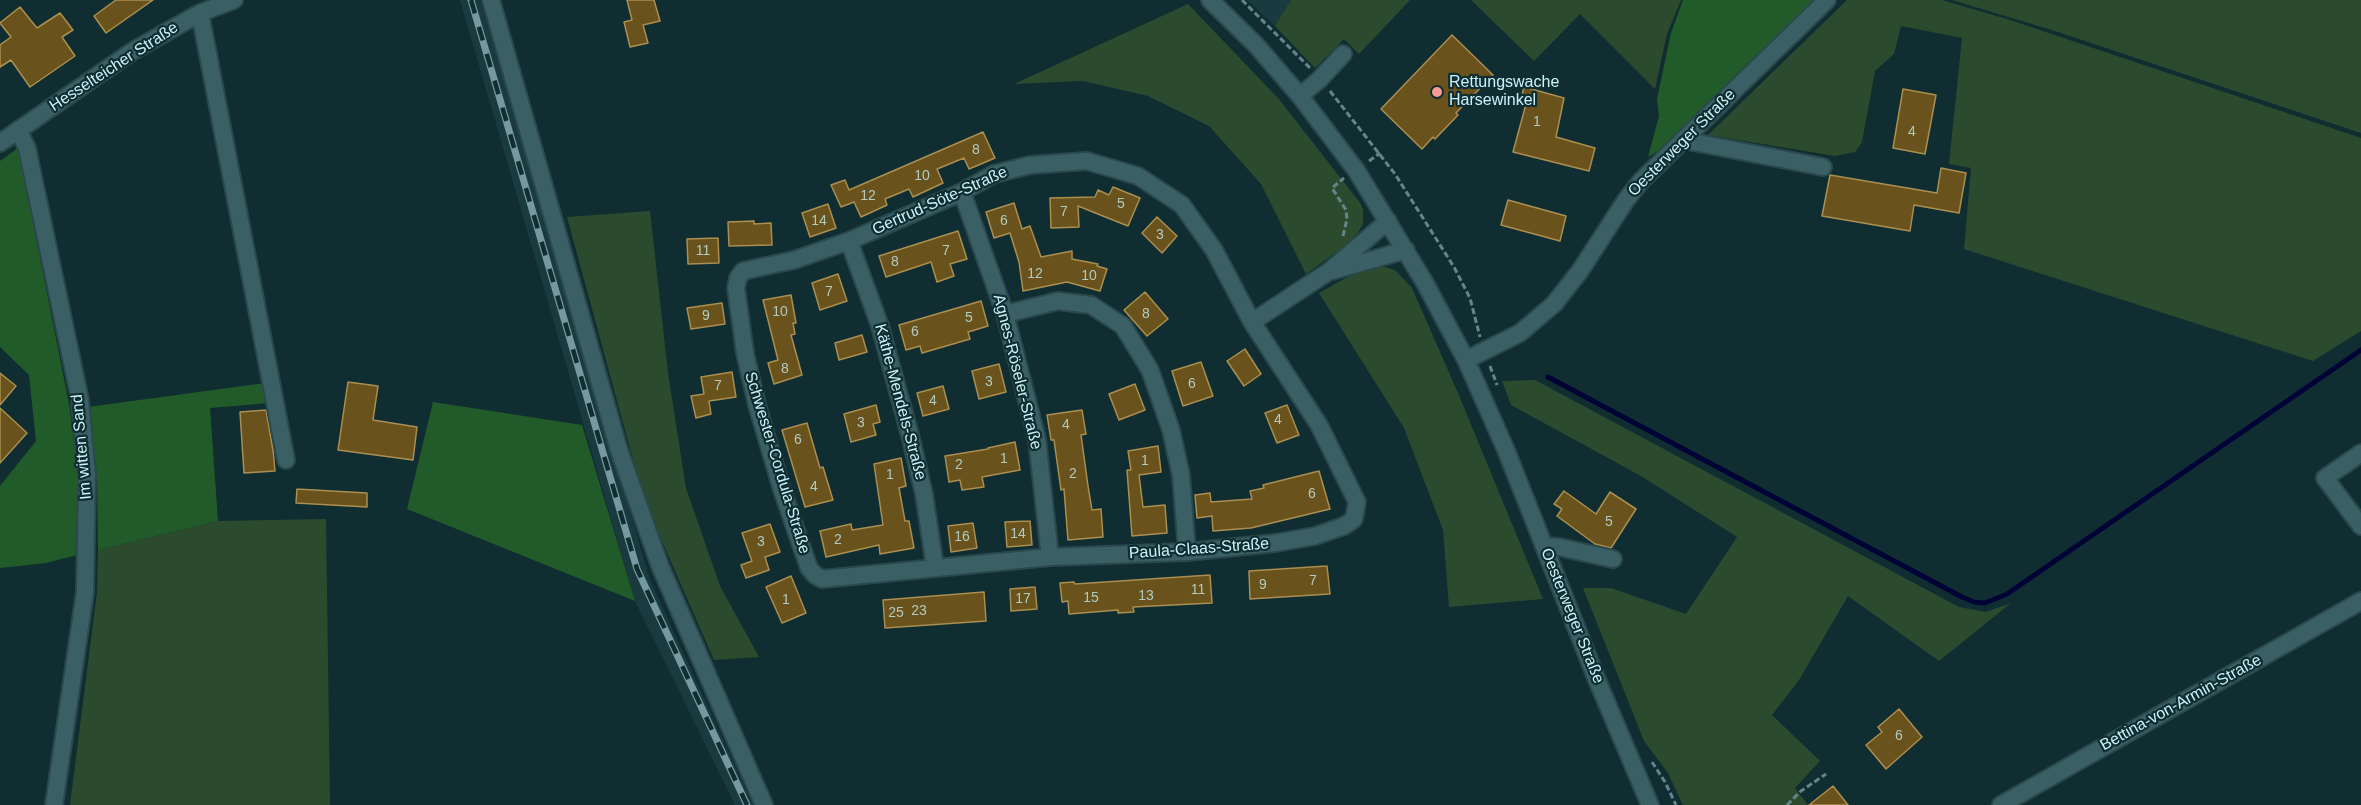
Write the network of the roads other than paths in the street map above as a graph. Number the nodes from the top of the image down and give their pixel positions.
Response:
1 (234, 0) edge
2 (491, 0) edge
3 (1210, 0) edge
4 (1827, 0) edge
5 (200, 13) junction
6 (1343, 54) dead end
7 (1300, 96) junction
8 (18, 130) junction
9 (1683, 140) junction
10 (0, 143) edge
11 (1823, 167) dead end
12 (962, 192) junction
13 (1388, 220) junction
14 (849, 241) junction
15 (1406, 250) junction
16 (1328, 272) junction
17 (738, 278) joint
18 (1005, 314) junction
19 (1252, 322) junction
20 (1466, 360) junction
21 (2361, 453) edge
22 (286, 460) dead end
23 (2361, 526) edge
24 (1544, 546) junction
25 (1186, 552) junction
26 (1050, 557) junction
27 (1613, 559) dead end
28 (935, 567) junction
29 (815, 575) joint
30 (2361, 602) edge
31 (54, 805) edge
32 (764, 805) edge
33 (1650, 805) edge
34 (2001, 805) edge

1 - 5 street, Hesselteicher Straße
2 - 32 street
3 - 7 street, Oesterweger Straße
4 - 9 street, Oesterweger Straße
5 - 8 street, Hesselteicher Straße
5 - 22 street
6 - 7 street
7 - 13 street, Oesterweger Straße
8 - 10 street, Hesselteicher Straße
8 - 31 street, Im witten Sand
9 - 11 street
9 - 20 street, Oesterweger Straße
12 - 14 street, Gertrud-Söte-Straße
12 - 18 street, Agnes-Röseler-Straße
12 - 19 street, Gertrud-Söte-Straße
13 - 15 street, Oesterweger Straße
13 - 16 street
14 - 17 street, Gertrud-Söte-Straße
14 - 28 street, Käthe-Mendels-Straße
15 - 16 street
15 - 20 street, Oesterweger Straße
16 - 19 street
17 - 29 street, Schwester-Cordula-Straße
18 - 25 street
18 - 26 street, Agnes-Röseler-Straße
19 - 25 street, Paula-Claas-Straße
20 - 24 street, Oesterweger Straße
21 - 23 street
24 - 27 street
24 - 33 street, Oesterweger Straße
25 - 26 street, Paula-Claas-Straße
26 - 28 street, Paula-Claas-Straße
28 - 29 street, Paula-Claas-Straße
30 - 34 street, Bettina-von-Armin-Straße

